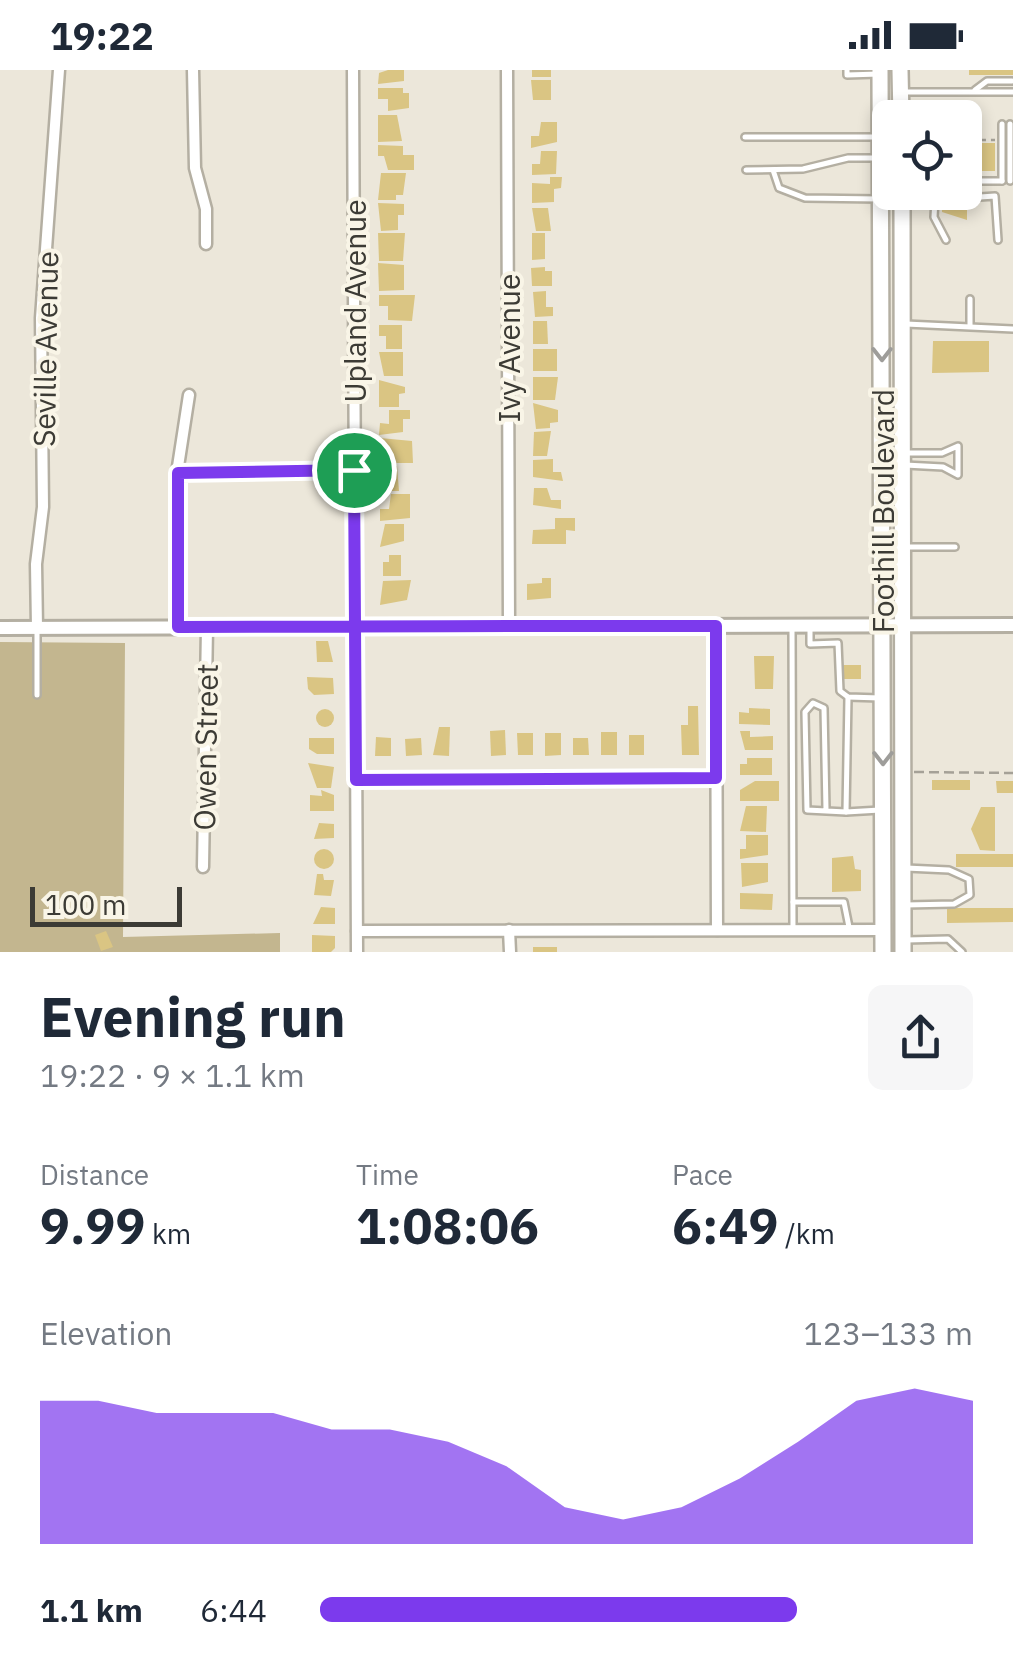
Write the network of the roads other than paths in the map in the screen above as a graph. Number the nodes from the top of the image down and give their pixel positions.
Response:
1 (59, 70) edge
2 (193, 70) edge
3 (353, 70) edge
4 (507, 70) edge
5 (846, 70) edge
6 (900, 70) edge
7 (880, 72) edge
8 (1012, 81) edge
9 (973, 91) junction
10 (900, 92) junction
11 (1013, 92) edge
12 (880, 100) edge
13 (900, 100) edge
14 (1005, 125) road end
15 (745, 137) dead end
16 (872, 137) edge
17 (872, 158) edge
18 (746, 170) dead end
19 (773, 170) junction
20 (982, 181) edge
21 (1008, 181) edge
22 (872, 199) edge
23 (881, 210) edge
24 (902, 210) edge
25 (881, 221) junction
26 (946, 240) dead end
27 (998, 240) dead end
28 (206, 244) dead end
29 (970, 299) dead end
30 (903, 324) junction
31 (970, 325) junction
32 (1013, 330) edge
33 (188, 395) dead end
34 (903, 459) junction
35 (354, 470) junction
36 (178, 473) junction
37 (903, 546) junction
38 (955, 547) dead end
39 (883, 625) junction
40 (1013, 625) edge
41 (509, 626) junction
42 (716, 626) junction
43 (792, 626) junction
44 (810, 626) junction
45 (903, 626) junction
46 (178, 627) junction
47 (207, 627) junction
48 (356, 627) junction
49 (0, 628) edge
50 (37, 628) junction
51 (38, 695) dead end
52 (848, 697) junction
53 (884, 698) junction
54 (716, 778) junction
55 (356, 780) junction
56 (826, 809) junction
57 (883, 810) junction
58 (846, 812) junction
59 (203, 868) dead end
60 (903, 868) junction
61 (794, 902) junction
62 (903, 905) junction
63 (357, 930) junction
64 (510, 930) junction
65 (717, 930) junction
66 (849, 930) junction
67 (883, 930) junction
68 (794, 931) junction
69 (926, 940) junction
70 (903, 946) edge
71 (357, 952) edge
72 (510, 952) edge
73 (884, 952) edge
74 (926, 952) edge
75 (962, 952) edge

1 - 50 street, Seville Avenue
2 - 28 street
3 - 35 street, Upland Avenue
4 - 41 street, Ivy Avenue
5 - 7 lane
6 - 10 main road
7 - 12 main road, Foothill Boulevard
8 - 9 lane
9 - 10 lane
9 - 11 lane
10 - 13 main road
14 - 21 lane
15 - 16 lane
17 - 19 lane
18 - 19 lane
19 - 22 lane
20 - 21 lane
23 - 25 main road, Foothill Boulevard
24 - 30 main road, Foothill Boulevard
25 - 30 main road
25 -> 39 main road, Foothill Boulevard
26 - 27 lane
29 - 31 lane
30 - 31 lane
30 - 34 main road, Foothill Boulevard
31 - 32 lane
33 - 36 street, Owen Street
34 - 34 lane
34 - 37 main road, Foothill Boulevard
35 - 36 street
35 - 48 street, Upland Avenue
36 - 46 street, Owen Street
37 - 38 lane
37 - 45 main road, Foothill Boulevard
39 - 44 street
39 - 45 street
39 - 53 main road, Foothill Boulevard
40 - 45 street
41 - 42 street
41 - 48 street
42 - 43 street
42 - 54 street
43 - 44 street
43 - 61 lane
44 - 52 lane
45 - 60 main road, Foothill Boulevard
46 - 47 street
46 - 50 street
47 - 48 street
47 - 59 street, Owen Street
48 - 55 street, Upland Avenue
49 - 50 street
50 - 51 lane
52 - 53 lane
52 - 58 lane
53 -> 57 main road, Foothill Boulevard
54 - 55 street
54 - 65 street
55 - 63 street, Upland Avenue
56 - 56 lane
56 - 58 lane
57 - 58 lane
57 - 67 main road, Foothill Boulevard
60 - 62 main road, Foothill Boulevard
60 - 62 lane
61 - 66 lane
61 - 68 lane
62 - 70 main road, Foothill Boulevard
63 - 64 street
63 - 71 street, Upland Avenue
64 - 65 street
64 - 72 street
65 - 68 street
66 - 67 street
66 - 68 street
67 - 73 main road, Foothill Boulevard
69 - 70 lane
69 - 74 lane
69 - 75 lane

